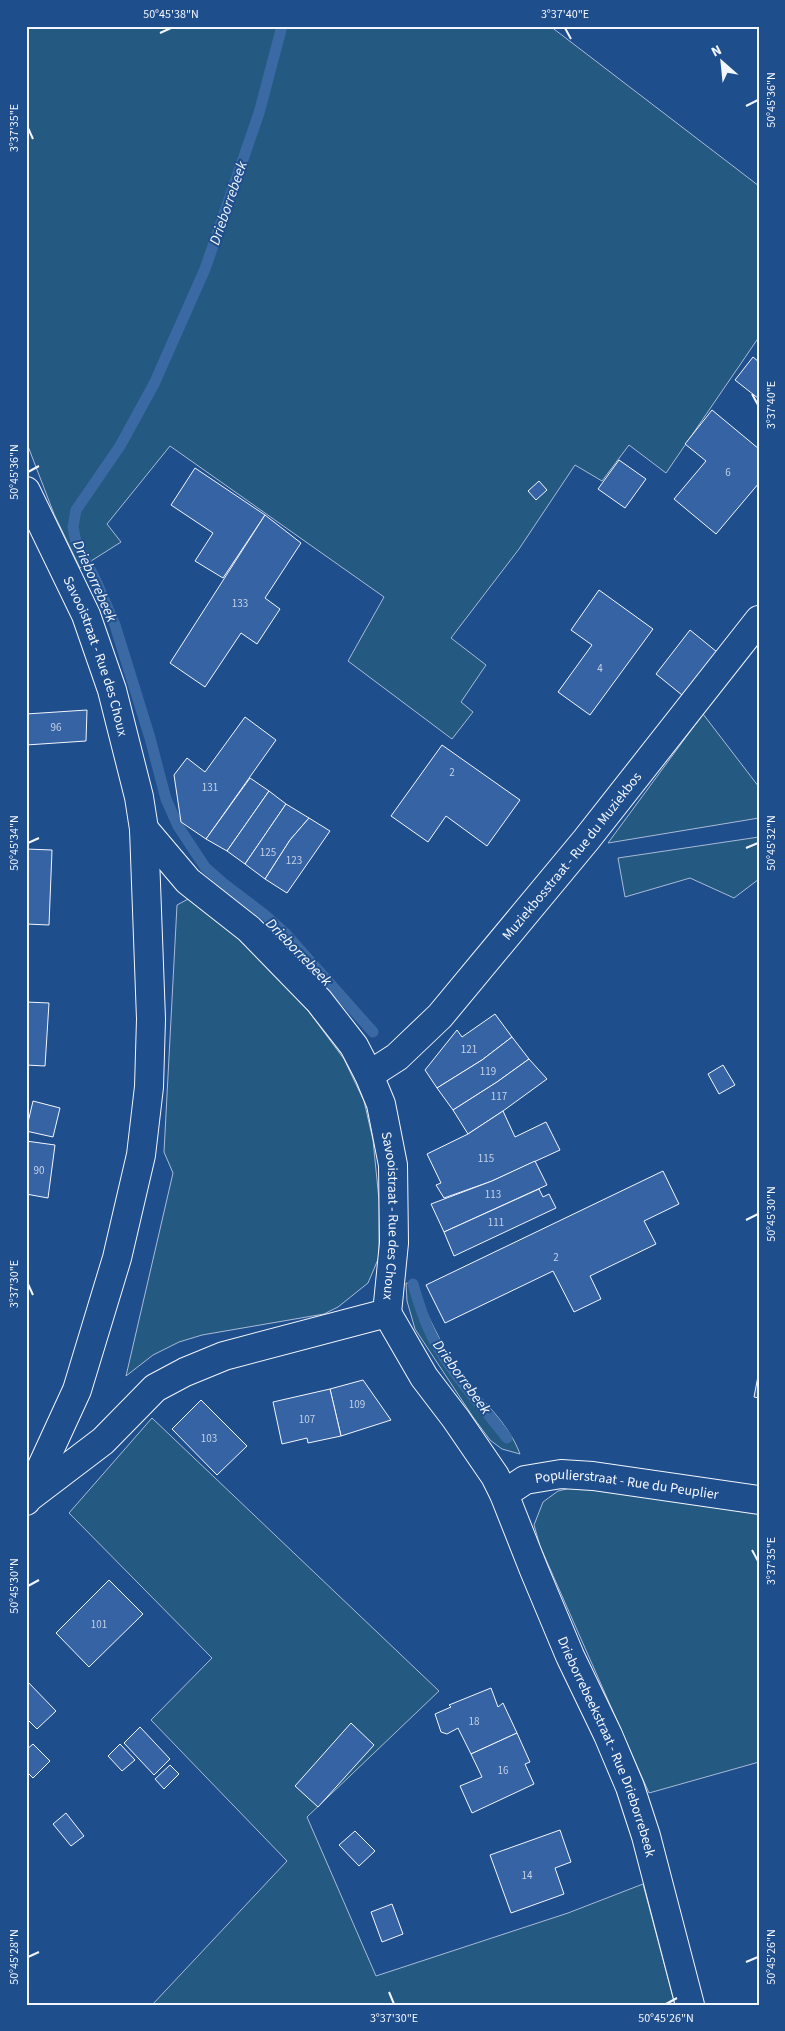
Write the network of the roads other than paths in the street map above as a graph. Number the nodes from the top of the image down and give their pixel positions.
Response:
1 (26, 491) edge
2 (759, 620) edge
3 (144, 829) junction
4 (369, 1075) junction
5 (387, 1313) junction
6 (504, 1494) junction
7 (27, 1500) edge
8 (759, 1500) edge
9 (690, 2005) edge

1 - 3 street, Savooistraat - Rue des Choux
2 - 4 street, Muziekbosstraat - Rue du Muziekbos
3 - 4 street, Savooistraat - Rue des Choux
3 - 7 street, Savooistraat - Rue des Choux
4 - 5 street, Savooistraat - Rue des Choux
5 - 6 street
5 - 7 street, Savooistraat - Rue des Choux
6 - 8 street, Populierstraat - Rue du Peuplier
6 - 9 street, Drieborrebeekstraat - Rue Drieborrebeek

